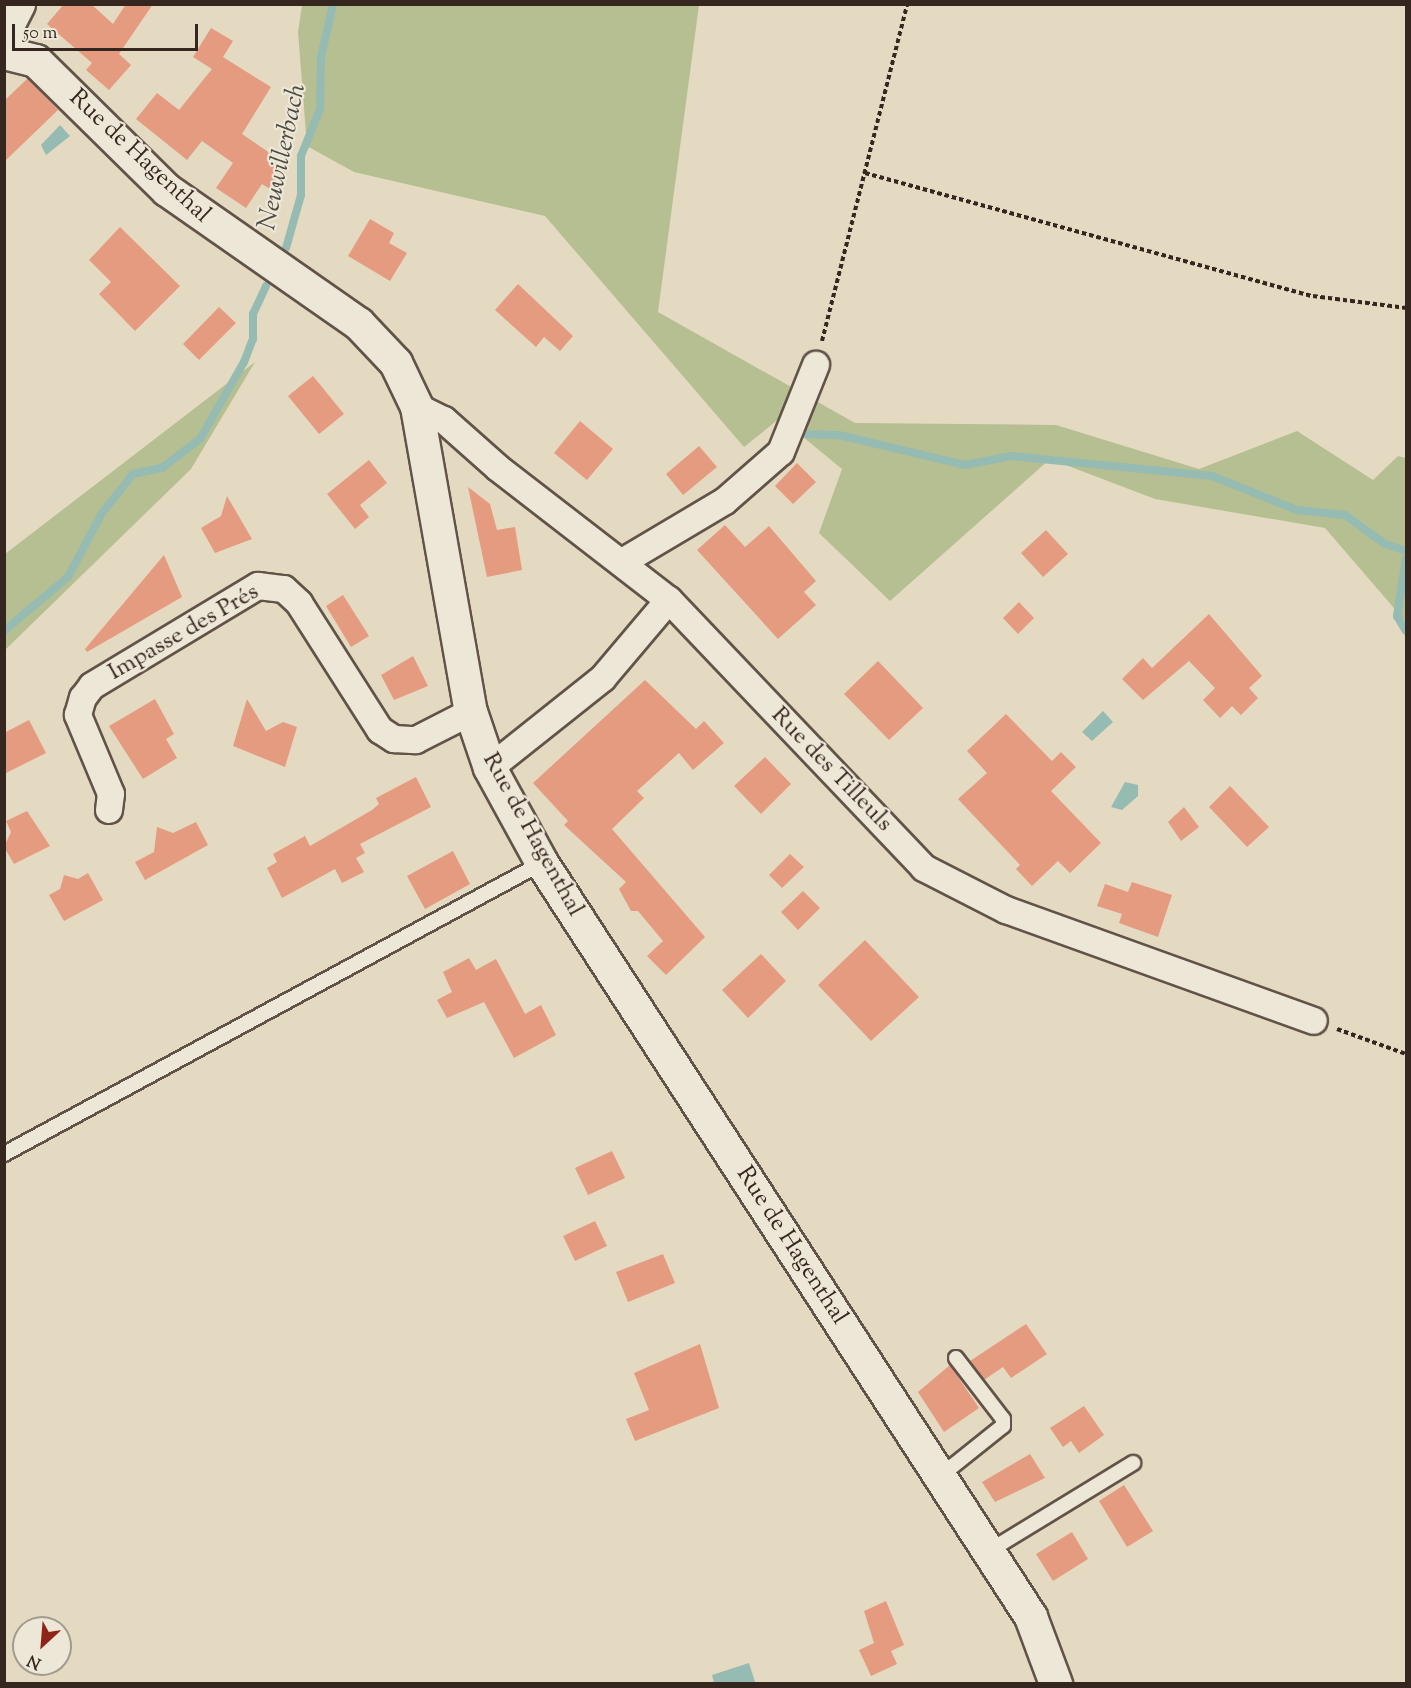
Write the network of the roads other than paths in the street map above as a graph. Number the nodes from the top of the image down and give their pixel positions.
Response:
1 (19, 4) edge
2 (6, 53) edge
3 (816, 365) road end
4 (417, 407) junction
5 (624, 561) junction
6 (669, 600) junction
7 (471, 712) junction
8 (490, 768) junction
9 (109, 810) dead end
10 (542, 863) junction
11 (1314, 1021) road end
12 (4, 1154) edge
13 (956, 1358) dead end
14 (1133, 1463) dead end
15 (939, 1478) junction
16 (989, 1551) junction
17 (1056, 1683) edge

1 - 2 street
2 - 4 street, Rue de Hagenthal
3 - 5 street
4 - 5 street, Rue des Tilleuls
4 - 7 street, Rue de Hagenthal
5 - 6 street, Rue des Tilleuls
6 - 8 street
6 - 11 street, Rue des Tilleuls
7 - 8 street, Rue de Hagenthal
7 - 9 street, Impasse des Prés
8 - 10 street, Rue de Hagenthal
10 - 12 lane
10 - 15 street, Rue de Hagenthal
13 - 15 lane
14 - 16 lane
15 - 16 street, Rue de Hagenthal
16 - 17 street, Rue de Hagenthal

